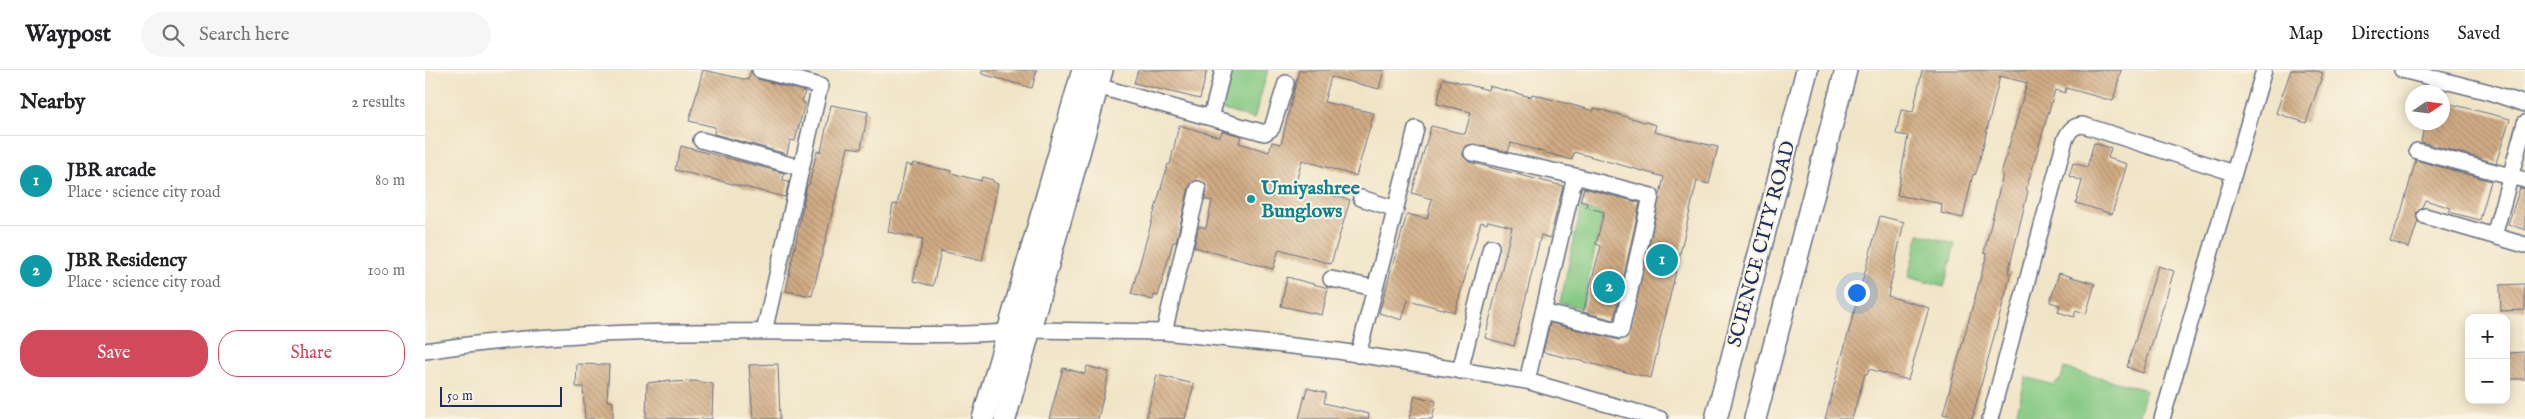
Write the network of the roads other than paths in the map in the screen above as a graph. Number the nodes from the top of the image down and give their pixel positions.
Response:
1 (760, 70) edge
2 (1083, 70) edge
3 (1223, 70) edge
4 (1807, 70) edge
5 (1846, 70) edge
6 (2264, 70) edge
7 (2402, 70) edge
8 (1099, 78) edge
9 (1286, 83) dead end
10 (2525, 104) edge
11 (1211, 118) junction
12 (2525, 123) edge
13 (1416, 129) dead end
14 (701, 140) dead end
15 (2417, 151) dead end
16 (1472, 154) dead end
17 (801, 168) junction
18 (2234, 173) junction
19 (1575, 176) junction
20 (2518, 178) edge
21 (1197, 189) dead end
22 (1361, 198) dead end
23 (1396, 208) junction
24 (2425, 216) dead end
25 (2494, 236) junction
26 (2525, 245) edge
27 (1491, 247) dead end
28 (1331, 279) dead end
29 (1375, 288) junction
30 (1543, 312) junction
31 (1030, 330) junction
32 (764, 332) junction
33 (1007, 332) junction
34 (1165, 332) junction
35 (425, 351) edge
36 (1358, 355) junction
37 (1460, 371) junction
38 (1527, 381) junction
39 (983, 419) edge
40 (1005, 419) edge
41 (1660, 419) edge
42 (1716, 419) edge
43 (1755, 419) edge
44 (1990, 419) edge
45 (2162, 419) edge

1 - 17 street
2 - 33 main road
3 - 11 street
4 - 42 main road, SCIENCE CITY ROAD
5 - 43 main road
6 - 18 street
7 - 10 street
8 - 11 street
8 - 31 main road
9 - 11 street
12 - 20 street
13 - 23 street
14 - 17 street
15 - 20 street
16 - 19 street
17 - 32 street
18 - 44 street
18 - 45 street
19 - 30 street
19 - 30 street
20 - 25 street
21 - 34 street
22 - 23 street
23 - 29 street
24 - 25 street
25 - 26 street
27 - 37 street
28 - 29 street
29 - 36 street
30 - 38 street
31 - 33 street
31 - 34 street
31 - 40 main road
32 - 33 street
32 - 35 street
33 - 39 main road
34 - 36 street
36 - 37 street
37 - 38 street
38 - 41 street

